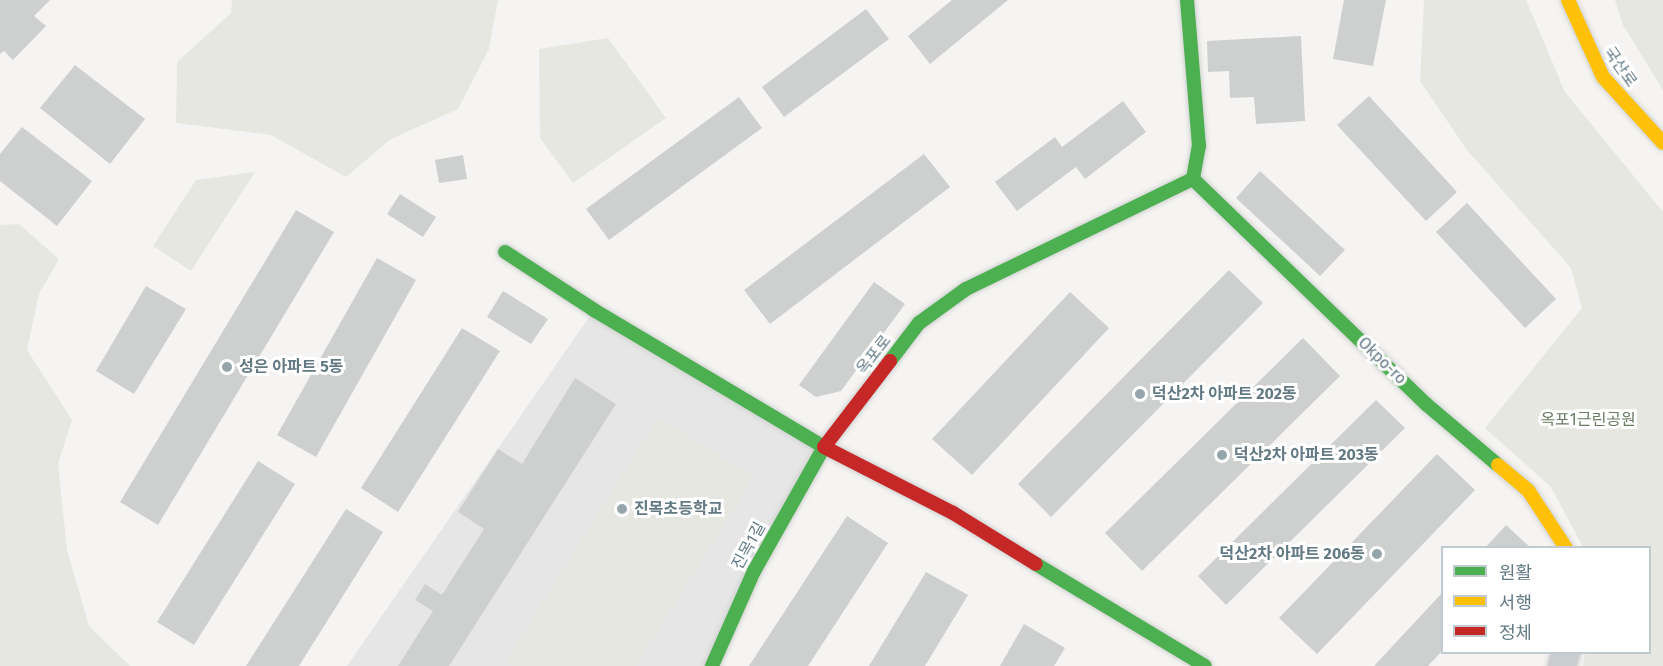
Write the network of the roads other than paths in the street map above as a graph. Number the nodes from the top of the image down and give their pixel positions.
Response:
1 (1187, 0) edge
2 (1568, 0) edge
3 (1663, 143) edge
4 (1192, 179) junction
5 (505, 252) dead end
6 (824, 447) junction
7 (1565, 546) edge
8 (712, 666) edge
9 (1205, 666) edge

1 - 4 street
2 - 3 street, 국산로
4 - 6 street, 옥포로
4 - 7 street, Okpo-ro
5 - 6 street
6 - 8 street, 진목1길
6 - 9 street

